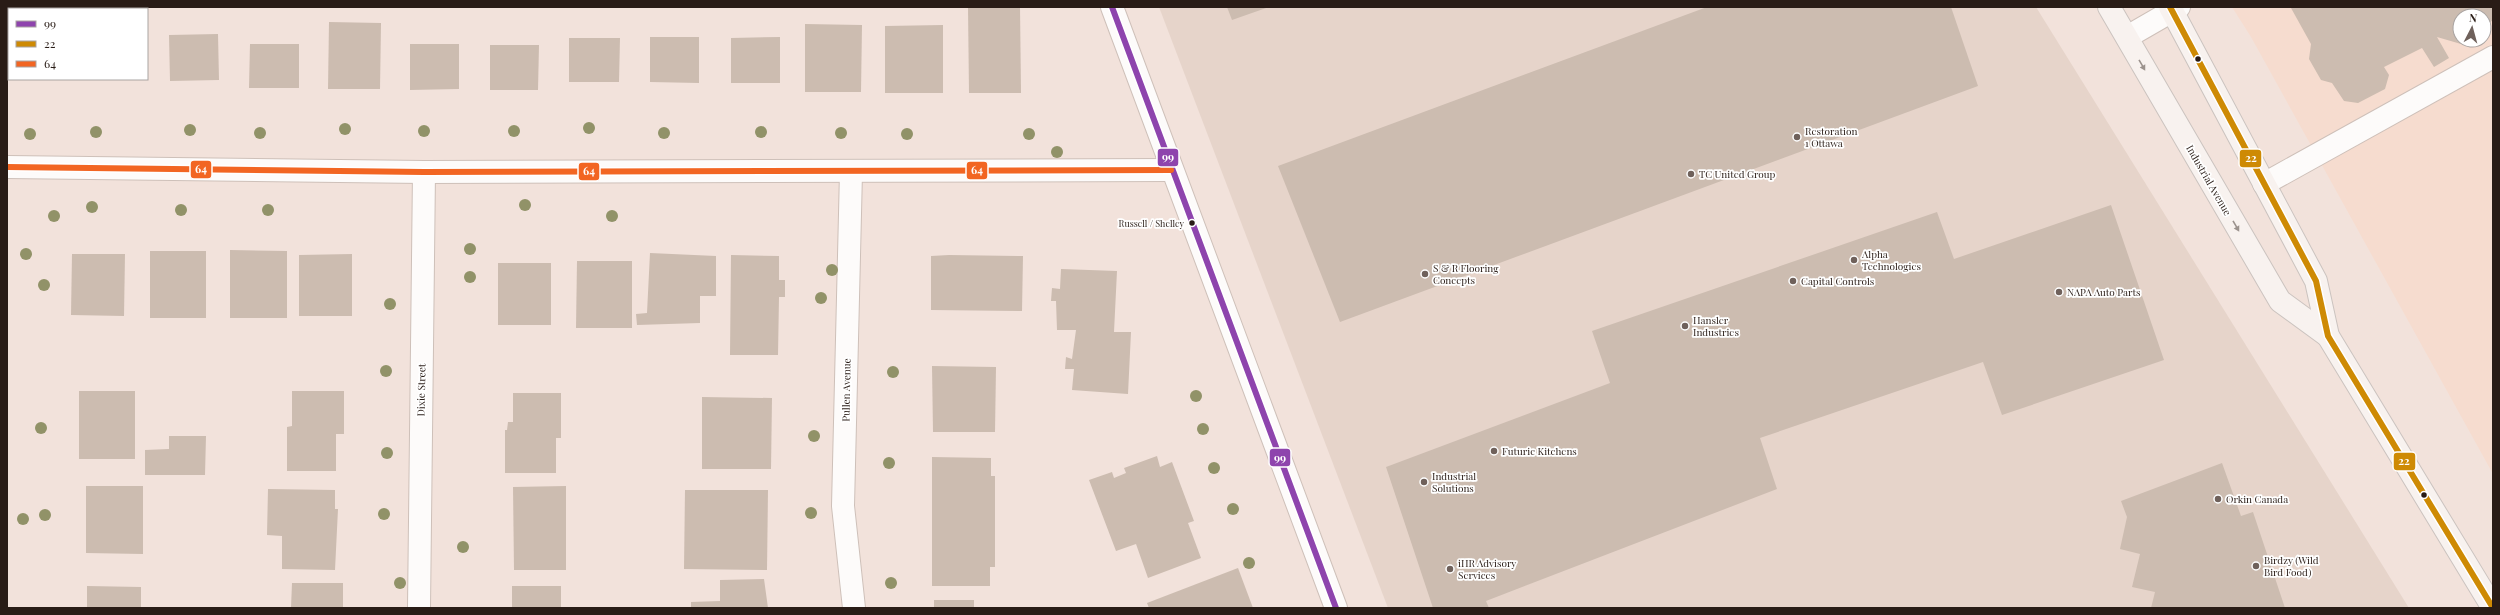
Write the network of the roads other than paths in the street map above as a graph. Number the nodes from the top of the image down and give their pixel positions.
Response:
1 (1112, 7) edge
2 (2109, 7) edge
3 (2174, 8) edge
4 (2127, 37) junction
5 (2493, 57) edge
6 (7, 167) edge
7 (1171, 170) junction
8 (424, 172) junction
9 (851, 172) junction
10 (2264, 184) junction
11 (2328, 336) junction
12 (419, 608) edge
13 (854, 608) edge
14 (1336, 608) edge
15 (2493, 608) edge

1 - 7 street
2 - 4 main road, Industrial Avenue
3 - 4 street
3 - 10 main road, Industrial Avenue
4 -> 11 main road, Industrial Avenue
5 - 10 street
6 - 8 street
7 - 9 street
7 - 14 street
8 - 9 street
8 - 12 street, Dixie Street
9 - 13 street, Pullen Avenue
10 - 11 main road, Industrial Avenue
11 - 15 main road, Industrial Avenue

